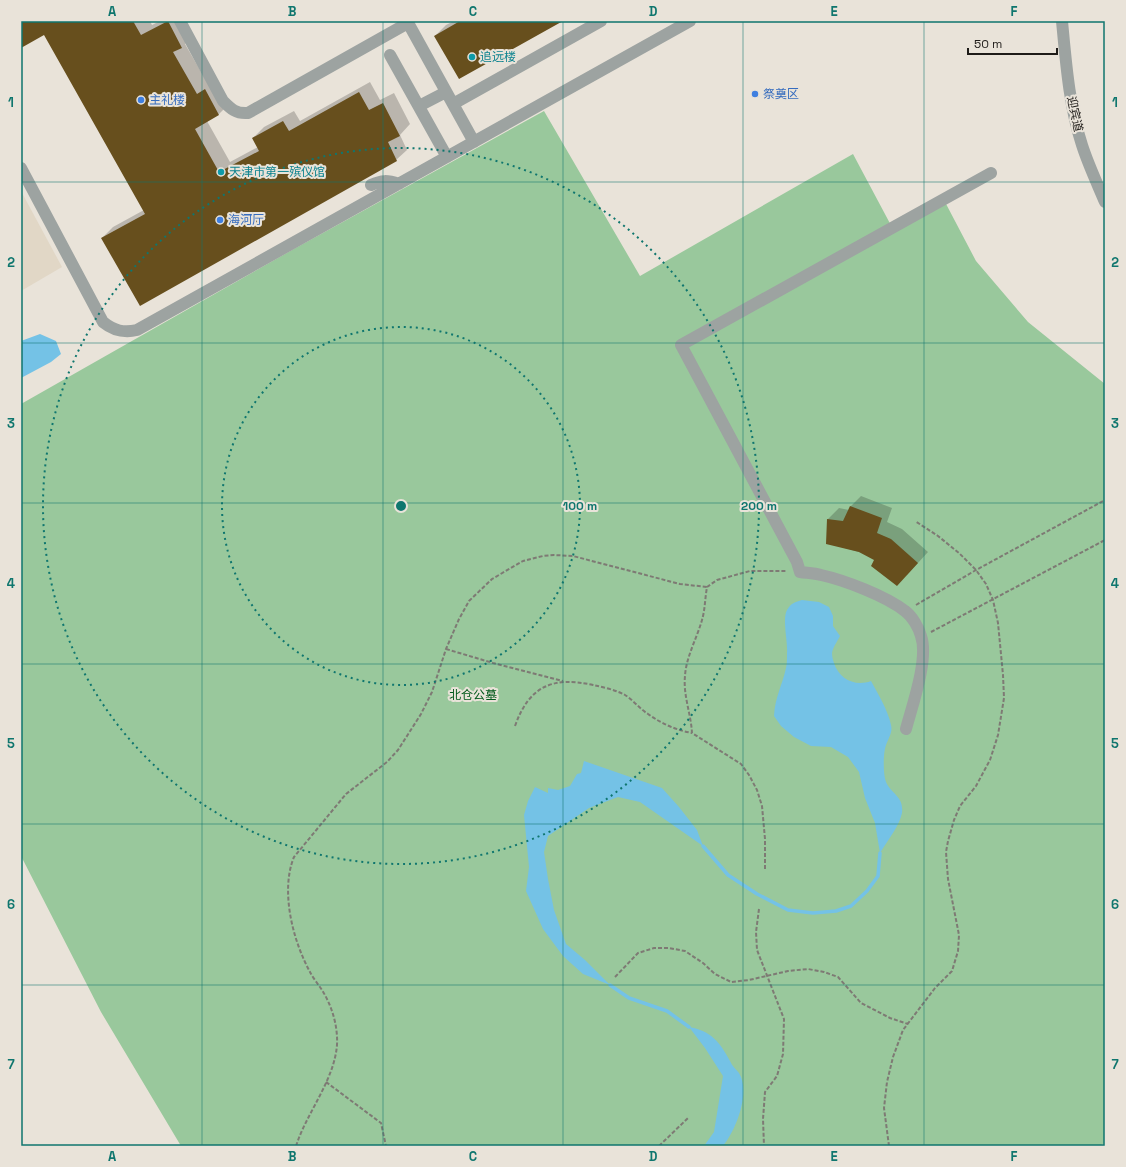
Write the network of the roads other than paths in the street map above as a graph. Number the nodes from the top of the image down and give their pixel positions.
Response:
1 (180, 21) edge
2 (690, 21) edge
3 (1062, 21) edge
4 (407, 22) edge
5 (597, 22) edge
6 (390, 55) dead end
7 (446, 92) junction
8 (453, 104) junction
9 (419, 106) junction
10 (474, 142) junction
11 (447, 157) junction
12 (21, 168) edge
13 (991, 173) dead end
14 (399, 184) junction
15 (371, 185) dead end
16 (1105, 202) edge
17 (906, 729) dead end

1 - 4 street
2 - 10 street
3 - 16 street, 迎宾道
4 - 7 street
5 - 8 street
6 - 9 street
7 - 8 street
7 - 9 street
8 - 10 street
9 - 11 street
10 - 11 street
11 - 14 street
12 - 14 street
13 - 17 street
14 - 15 street

